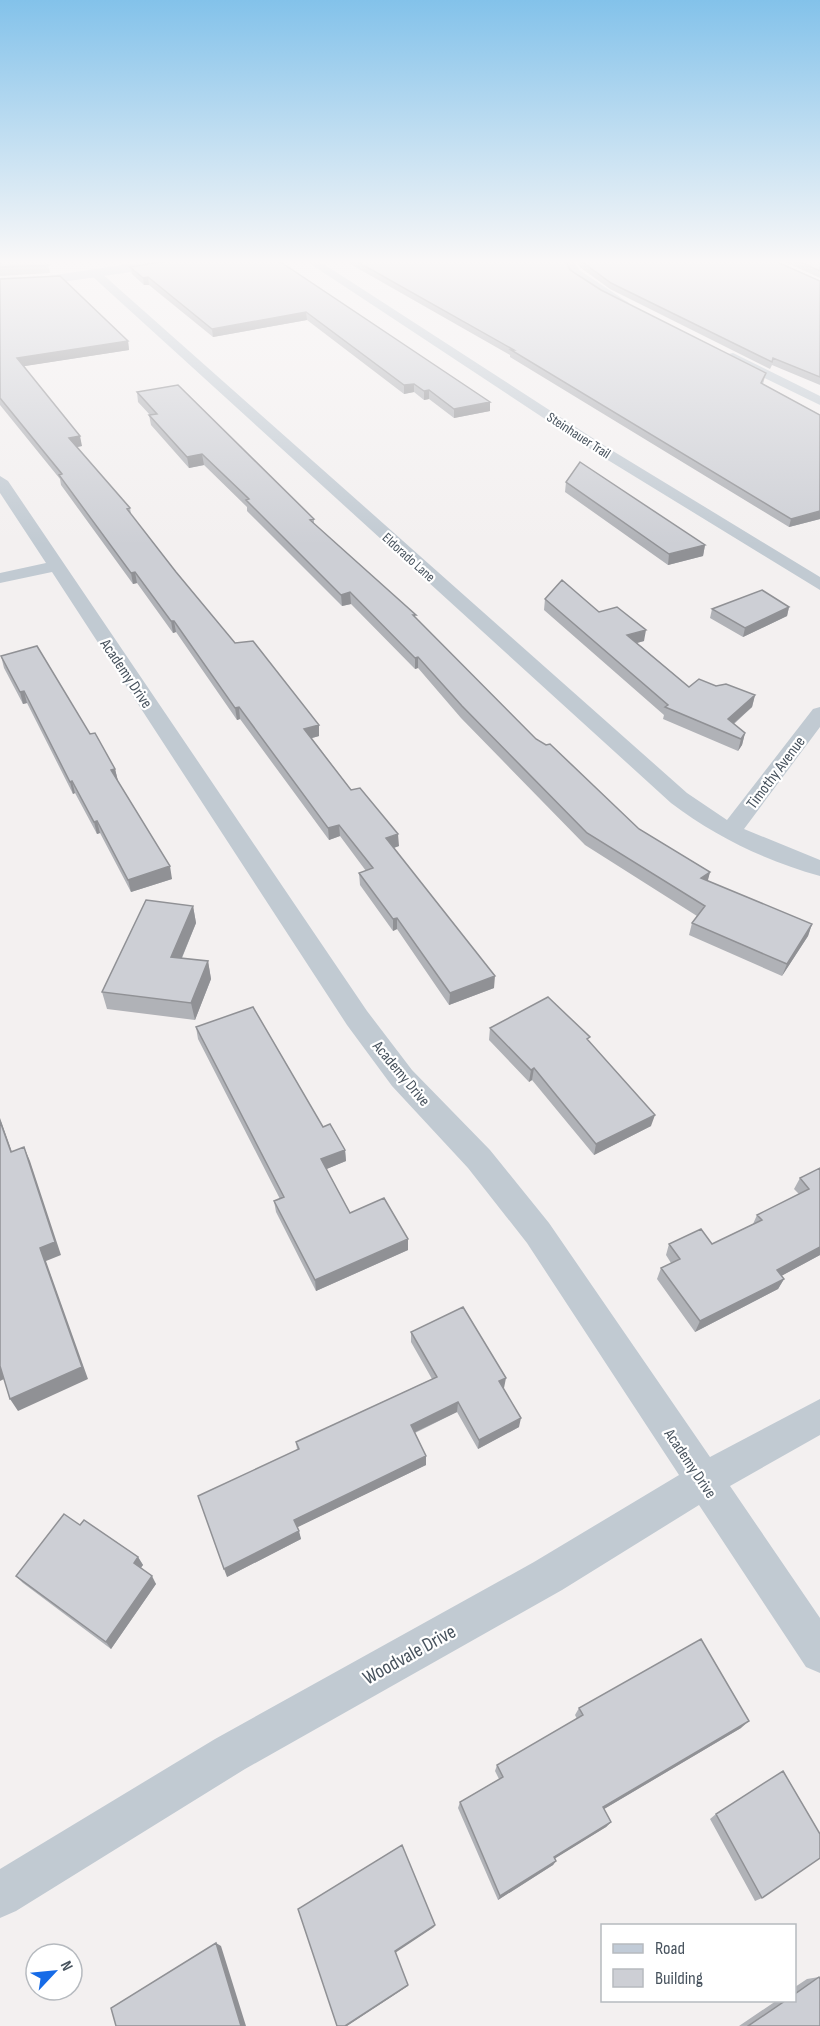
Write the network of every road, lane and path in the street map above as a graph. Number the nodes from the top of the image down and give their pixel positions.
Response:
1 (187, 356) edge
2 (456, 356) edge
3 (730, 356) edge
4 (819, 399) edge
5 (0, 481) edge
6 (55, 566) junction
7 (0, 578) edge
8 (820, 585) edge
9 (820, 713) edge
10 (730, 831) junction
11 (820, 868) edge
12 (820, 1416) edge
13 (703, 1481) junction
14 (820, 1653) edge
15 (0, 1895) edge

1 - 10 street, Eldorado Lane
2 - 8 street, Steinhauer Trail
3 - 4 street
5 - 6 street, Academy Drive
6 - 7 street
6 - 13 street, Academy Drive
9 - 10 street, Timothy Avenue
10 - 11 street, Eldorado Lane
12 - 13 street, Woodvale Drive
13 - 14 street, Academy Drive
13 - 15 street, Woodvale Drive

